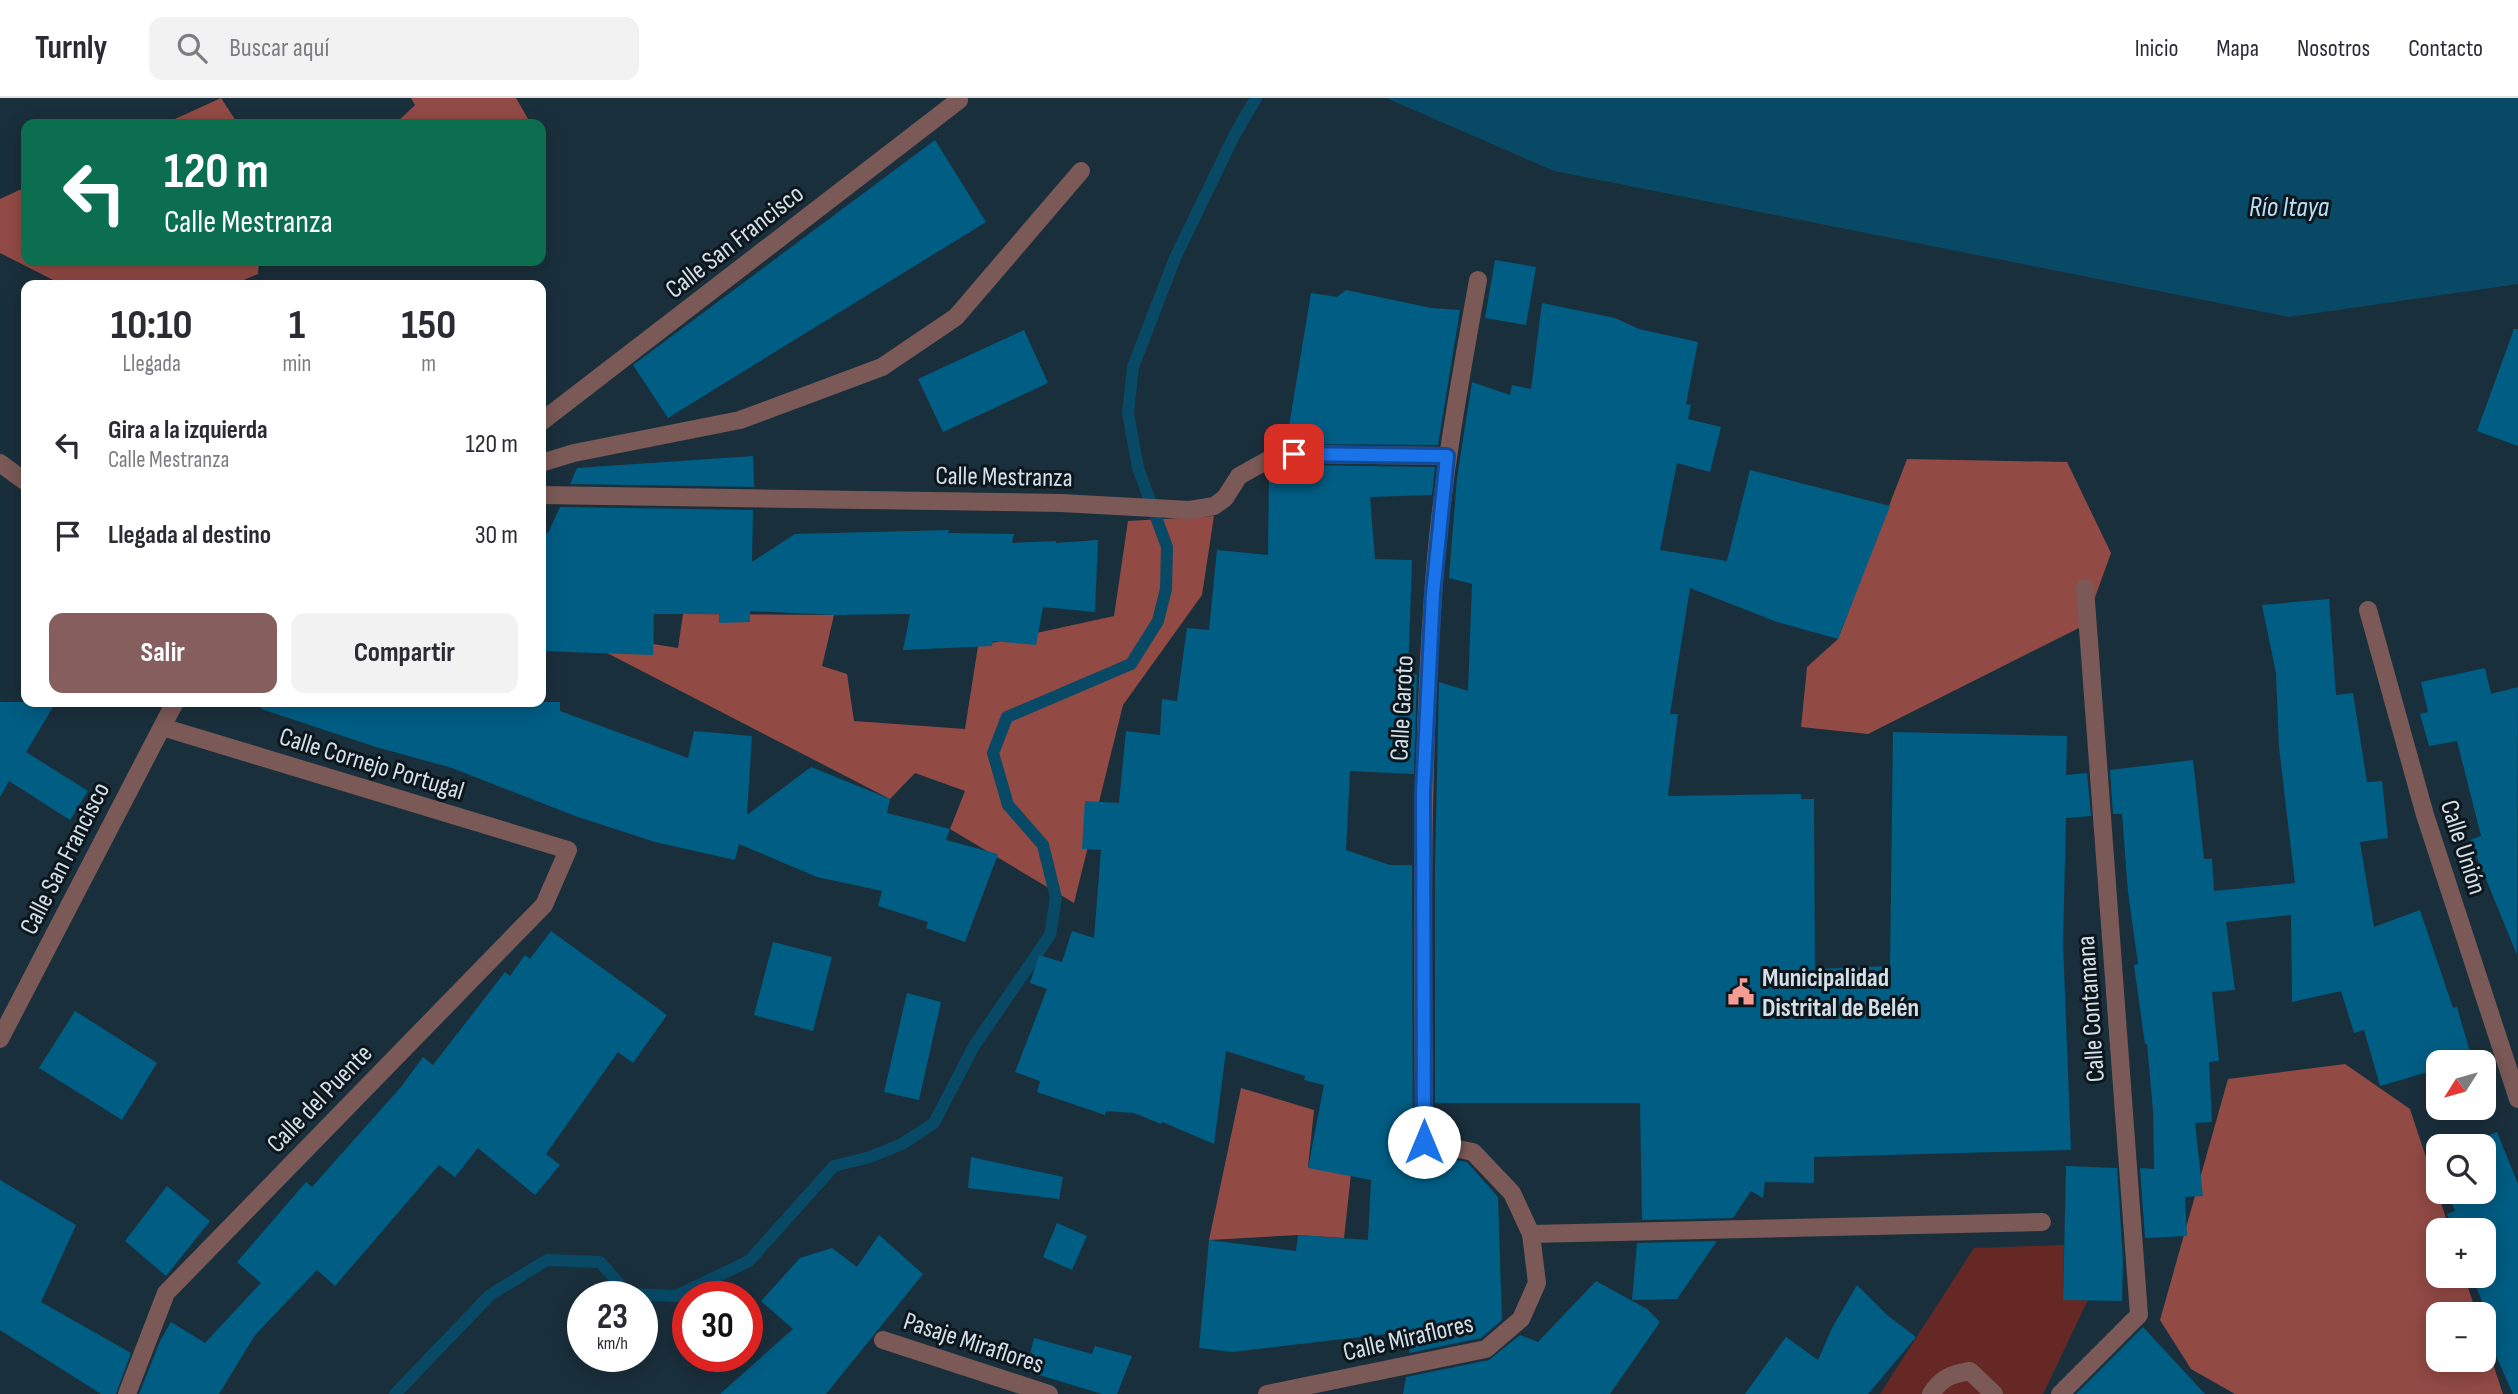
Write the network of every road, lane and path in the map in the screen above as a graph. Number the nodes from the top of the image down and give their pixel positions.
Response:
1 (958, 99) edge
2 (1082, 171) dead end
3 (1478, 280) dead end
4 (546, 418) edge
5 (1447, 456) junction
6 (546, 461) edge
7 (0, 463) edge
8 (21, 478) edge
9 (546, 495) edge
10 (2085, 588) dead end
11 (2368, 610) dead end
12 (172, 707) edge
13 (162, 727) junction
14 (568, 850) joint
15 (0, 1039) edge
16 (2517, 1094) edge
17 (1424, 1142) joint
18 (2042, 1222) dead end
19 (1531, 1234) junction
20 (883, 1340) dead end
21 (127, 1394) edge
22 (1049, 1394) edge
23 (1267, 1394) edge
24 (1931, 1394) edge
25 (1994, 1394) edge
26 (2060, 1394) edge

1 - 4 street, Calle San Francisco
2 - 6 street
3 - 5 street, Calle Garoto
5 - 9 street, Calle Mestranza
5 - 17 street, Calle Garoto
7 - 8 street
10 - 26 street, Calle Contamana
11 - 16 street, Calle Unión
12 - 13 street, Calle San Francisco
13 - 14 street, Calle Cornejo Portugal
13 - 15 street, Calle San Francisco
14 - 21 street, Calle del Puente
17 - 19 street, Calle Miraflores
18 - 19 street
19 - 23 street, Calle Miraflores
20 - 22 street, Pasaje Miraflores
24 - 25 street

